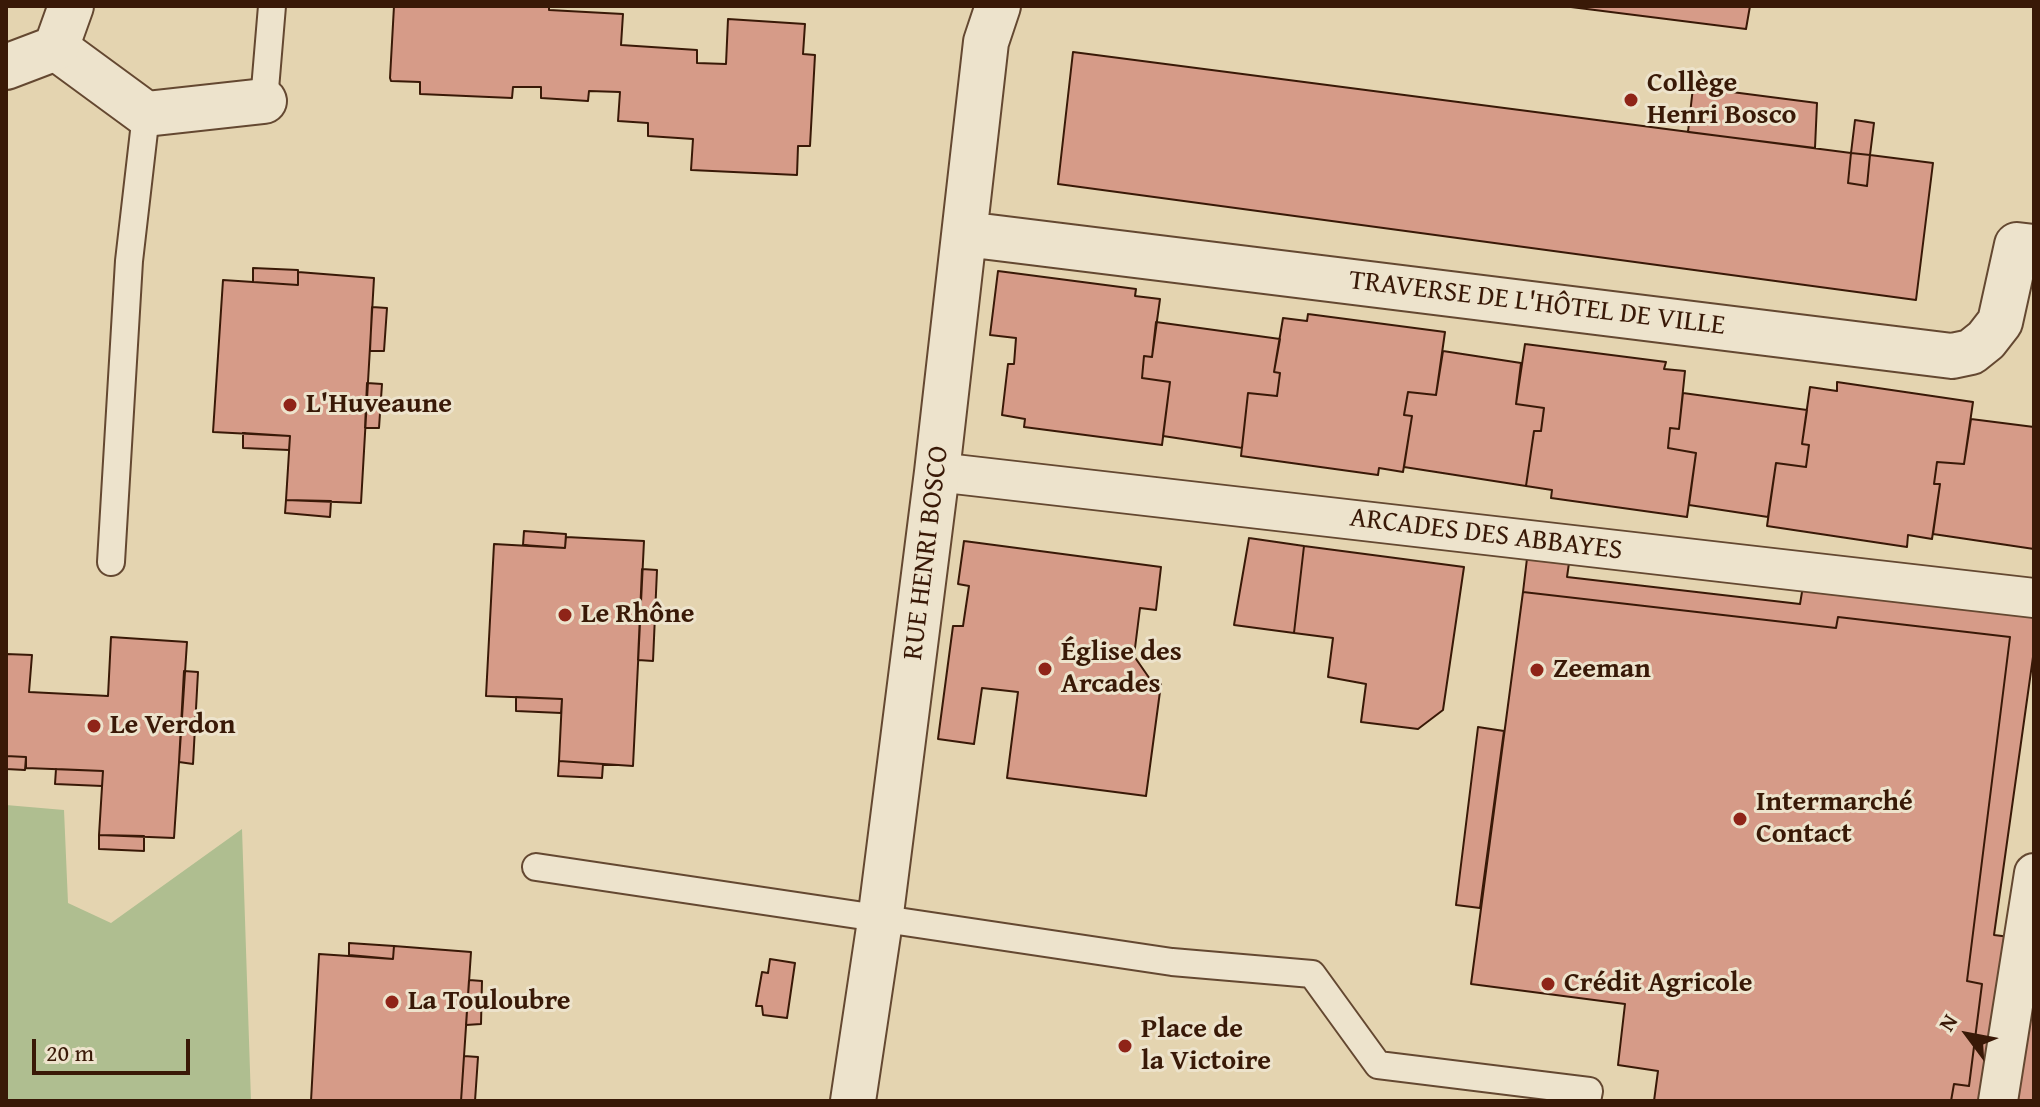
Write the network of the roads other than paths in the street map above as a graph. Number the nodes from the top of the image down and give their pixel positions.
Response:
1 (71, 6) edge
2 (272, 6) edge
3 (998, 6) edge
4 (56, 48) junction
5 (6, 67) edge
6 (264, 101) joint
7 (146, 114) junction
8 (965, 234) junction
9 (2025, 246) edge
10 (937, 472) junction
11 (111, 562) dead end
12 (2034, 598) edge
13 (536, 867) dead end
14 (2034, 873) edge
15 (880, 921) junction
16 (853, 1101) edge
17 (1587, 1101) edge
18 (1998, 1101) edge

1 - 4 street
2 - 6 lane
3 - 8 street, RUE HENRI BOSCO
4 - 5 street
4 - 7 street
6 - 7 street
7 - 11 lane
8 - 9 street, TRAVERSE DE L'HÔTEL DE VILLE
8 - 10 street, RUE HENRI BOSCO
10 - 12 street, ARCADES DES ABBAYES
10 - 15 street, RUE HENRI BOSCO
13 - 15 lane
14 - 18 street
15 - 16 street, RUE HENRI BOSCO
15 - 17 lane

